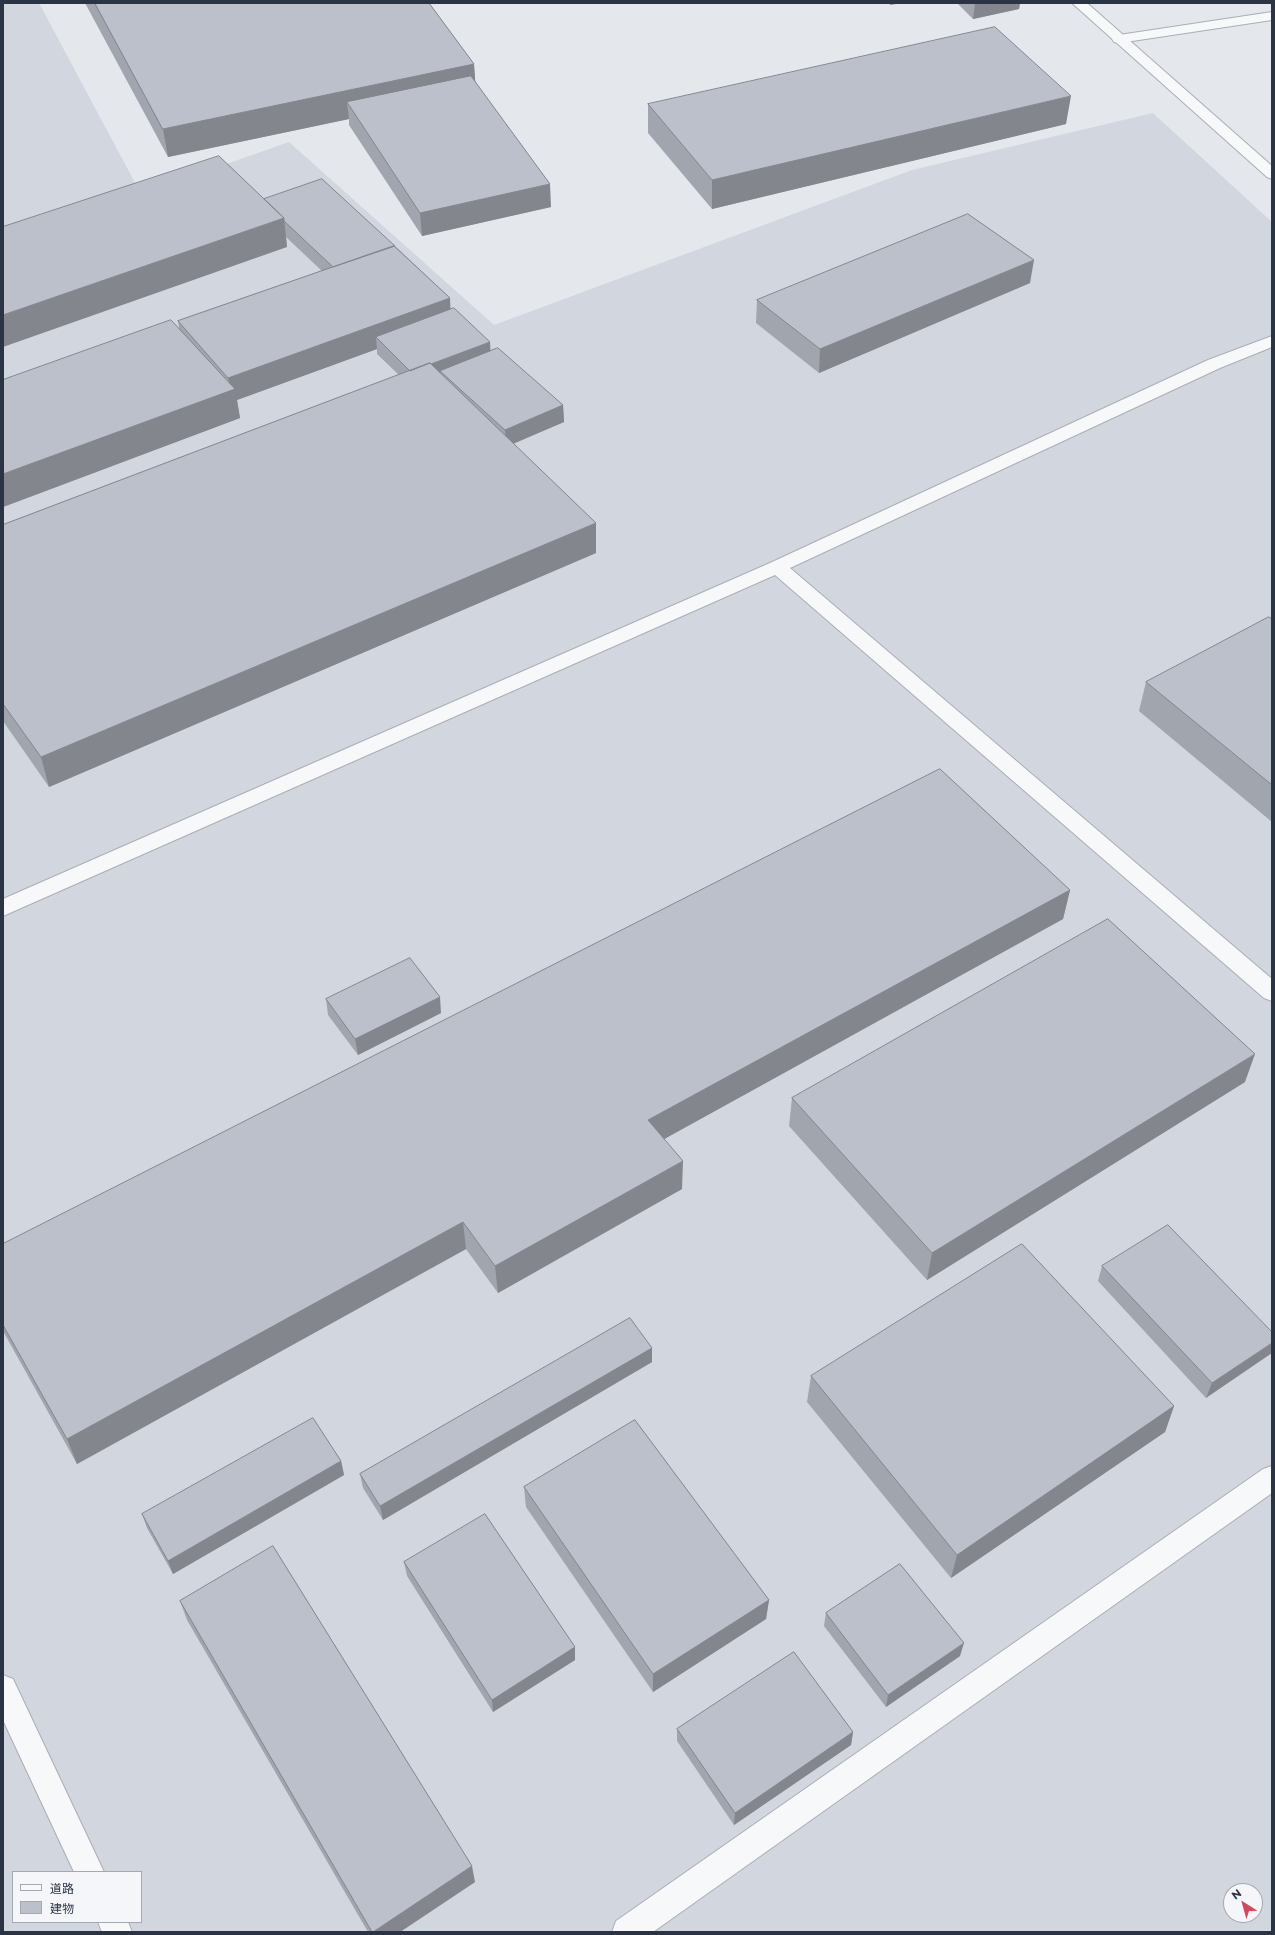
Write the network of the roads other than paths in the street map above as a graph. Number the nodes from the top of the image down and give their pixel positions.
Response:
1 (1079, 3) edge
2 (1272, 16) edge
3 (1119, 39) junction
4 (1272, 174) edge
5 (1272, 341) edge
6 (777, 567) junction
7 (3, 908) edge
8 (1272, 992) edge
9 (1272, 1478) edge
10 (3, 1690) edge
11 (89, 1871) edge
12 (112, 1923) edge
13 (117, 1932) edge
14 (627, 1932) edge

1 - 3 street
2 - 3 street
3 - 4 street
5 - 6 street
6 - 7 street
6 - 8 street
9 - 14 street
10 - 11 street
12 - 13 street

